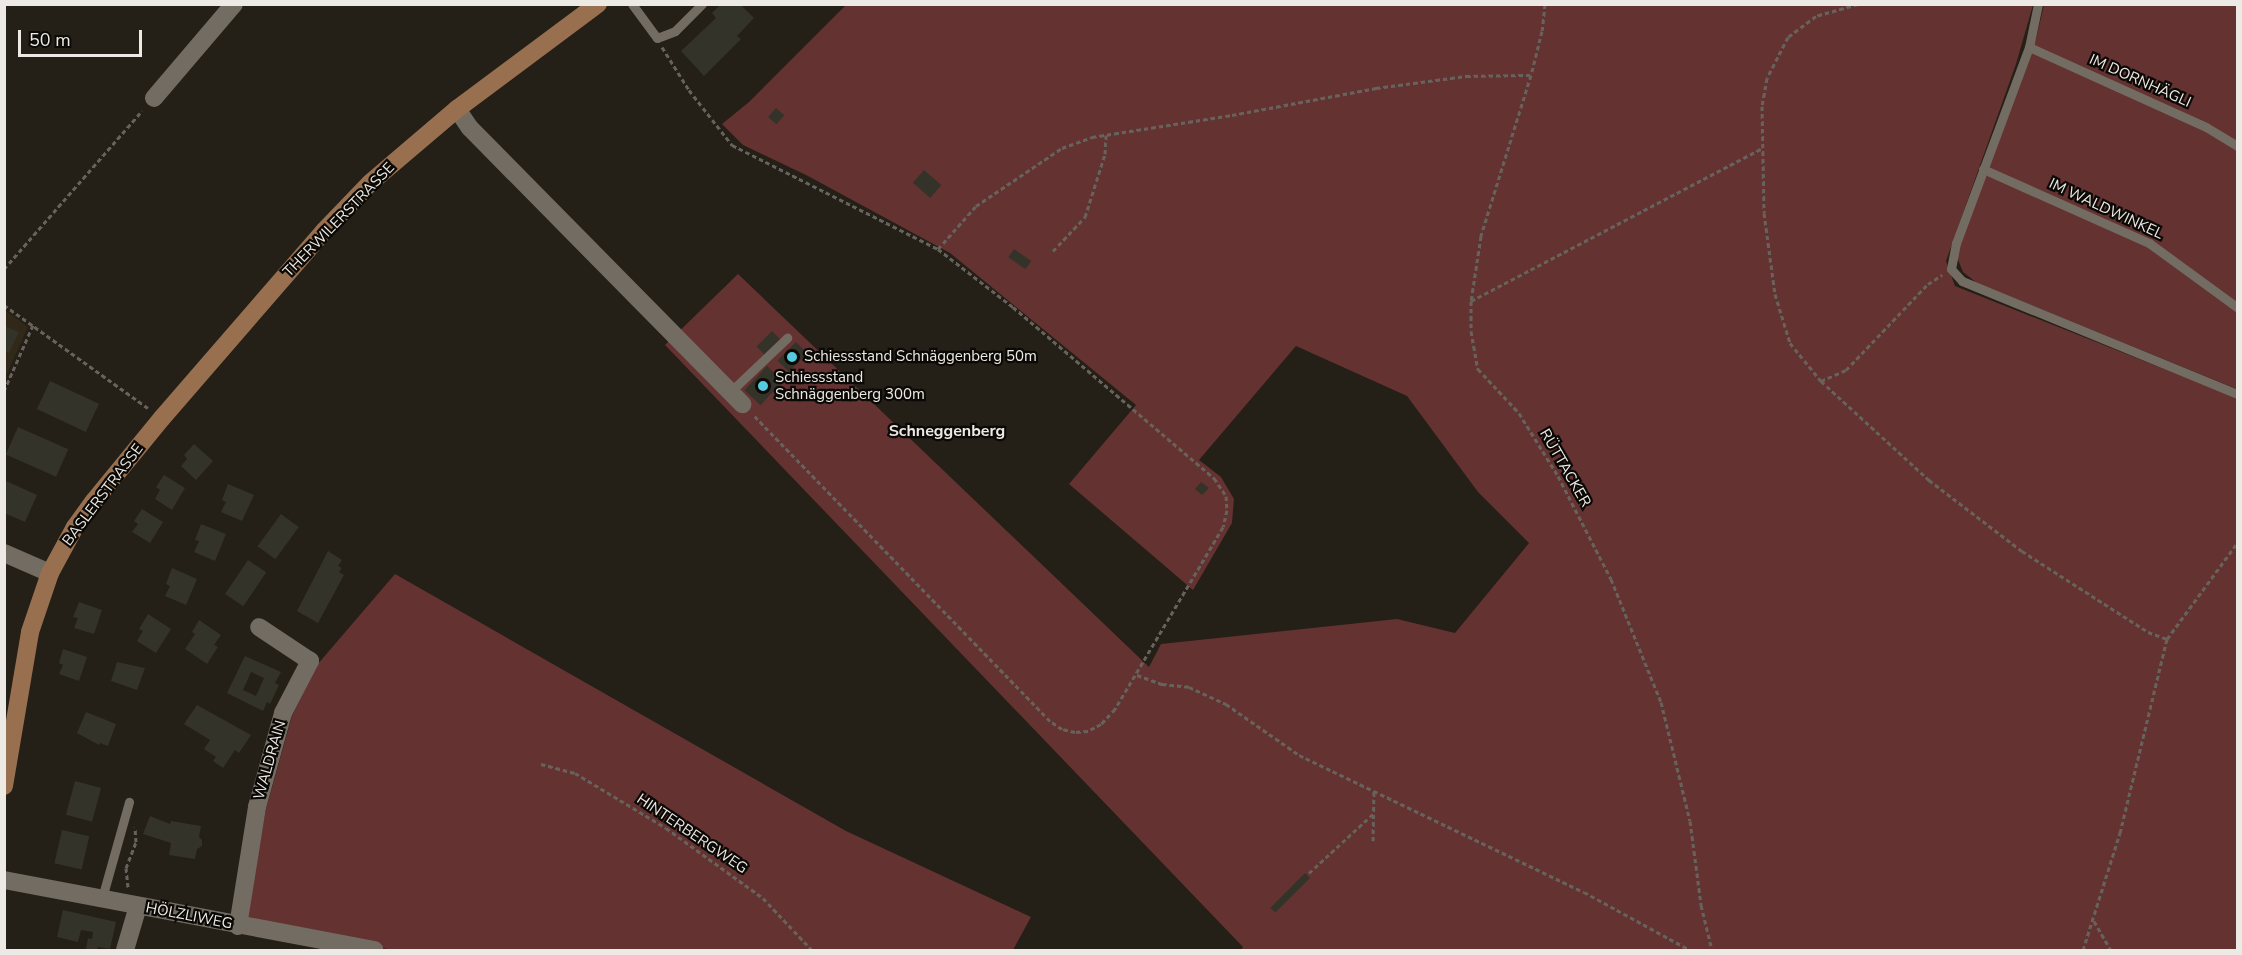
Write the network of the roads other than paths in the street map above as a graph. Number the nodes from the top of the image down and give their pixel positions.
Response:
1 (234, 4) edge
2 (598, 4) edge
3 (632, 4) edge
4 (702, 4) edge
5 (2038, 4) edge
6 (2029, 46) junction
7 (153, 98) road end
8 (457, 109) junction
9 (2238, 146) edge
10 (1983, 169) junction
11 (2238, 308) edge
12 (788, 338) dead end
13 (2238, 394) edge
14 (736, 398) joint
15 (162, 418) joint
16 (4, 553) edge
17 (50, 573) junction
18 (259, 627) dead end
19 (4, 786) edge
20 (129, 802) dead end
21 (4, 880) edge
22 (102, 898) junction
23 (140, 906) junction
24 (238, 926) junction
25 (125, 951) edge
26 (374, 951) edge

1 - 7 street
2 - 8 main road, THERWILERSTRASSE
3 - 4 lane
5 - 6 lane
6 - 9 lane, IM DORNHÄGLI
6 - 10 lane
8 - 14 street
8 - 15 main road, THERWILERSTRASSE
10 - 11 lane, IM WALDWINKEL
10 - 13 lane
12 - 14 lane
15 - 17 main road, BASLERSTRASSE
16 - 17 street
17 - 19 main road, BASLERSTRASSE
18 - 24 street, WALDRAIN
20 - 22 lane
21 - 22 street, HÖLZLIWEG
22 - 23 street, HÖLZLIWEG
23 - 24 street, HÖLZLIWEG
23 - 25 street
24 - 26 street, HÖLZLIWEG

